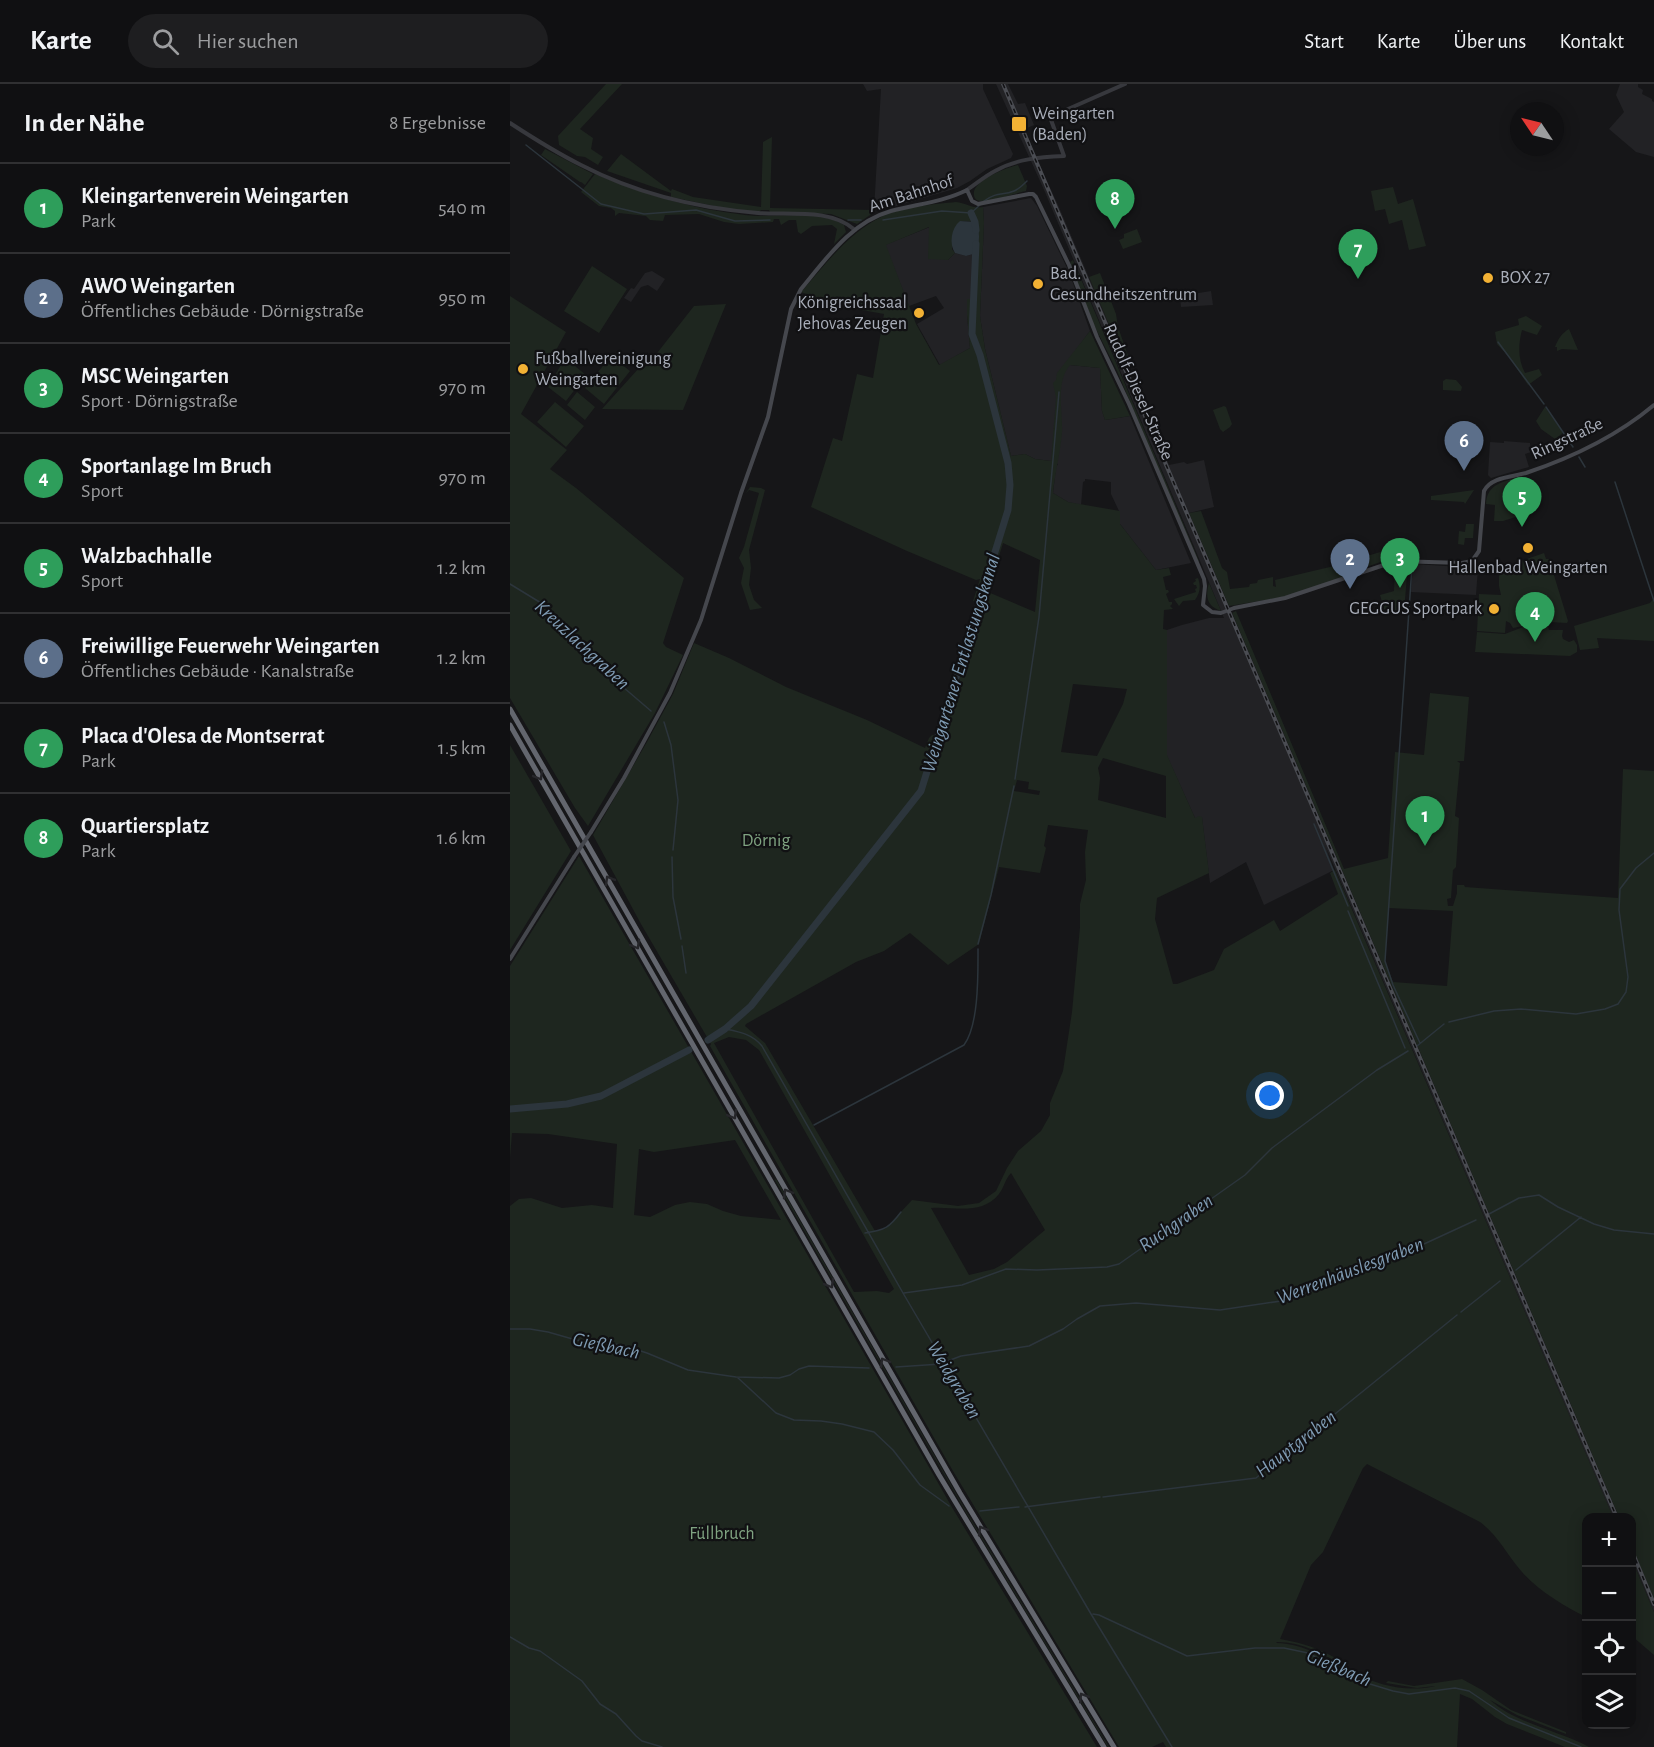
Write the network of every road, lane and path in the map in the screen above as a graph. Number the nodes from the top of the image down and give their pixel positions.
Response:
1 (1125, 84) edge
2 (510, 123) edge
3 (967, 190) junction
4 (844, 222) junction
5 (855, 230) junction
6 (850, 233) junction
7 (1654, 405) edge
8 (1285, 598) joint
9 (510, 709) edge
10 (510, 725) edge
11 (510, 959) edge
12 (1104, 1747) edge
13 (1114, 1747) edge

1 - 3 street
2 - 4 street
3 - 5 main road, Am Bahnhof
3 - 8 main road, Rudolf-Diesel-Straße
4 - 5 street
4 - 6 street
5 - 6 main road, Am Bahnhof
6 - 11 main road, Am Bahnhof, bridge
7 - 8 main road, Ringstraße
13 -> 9 highway
10 -> 12 highway

